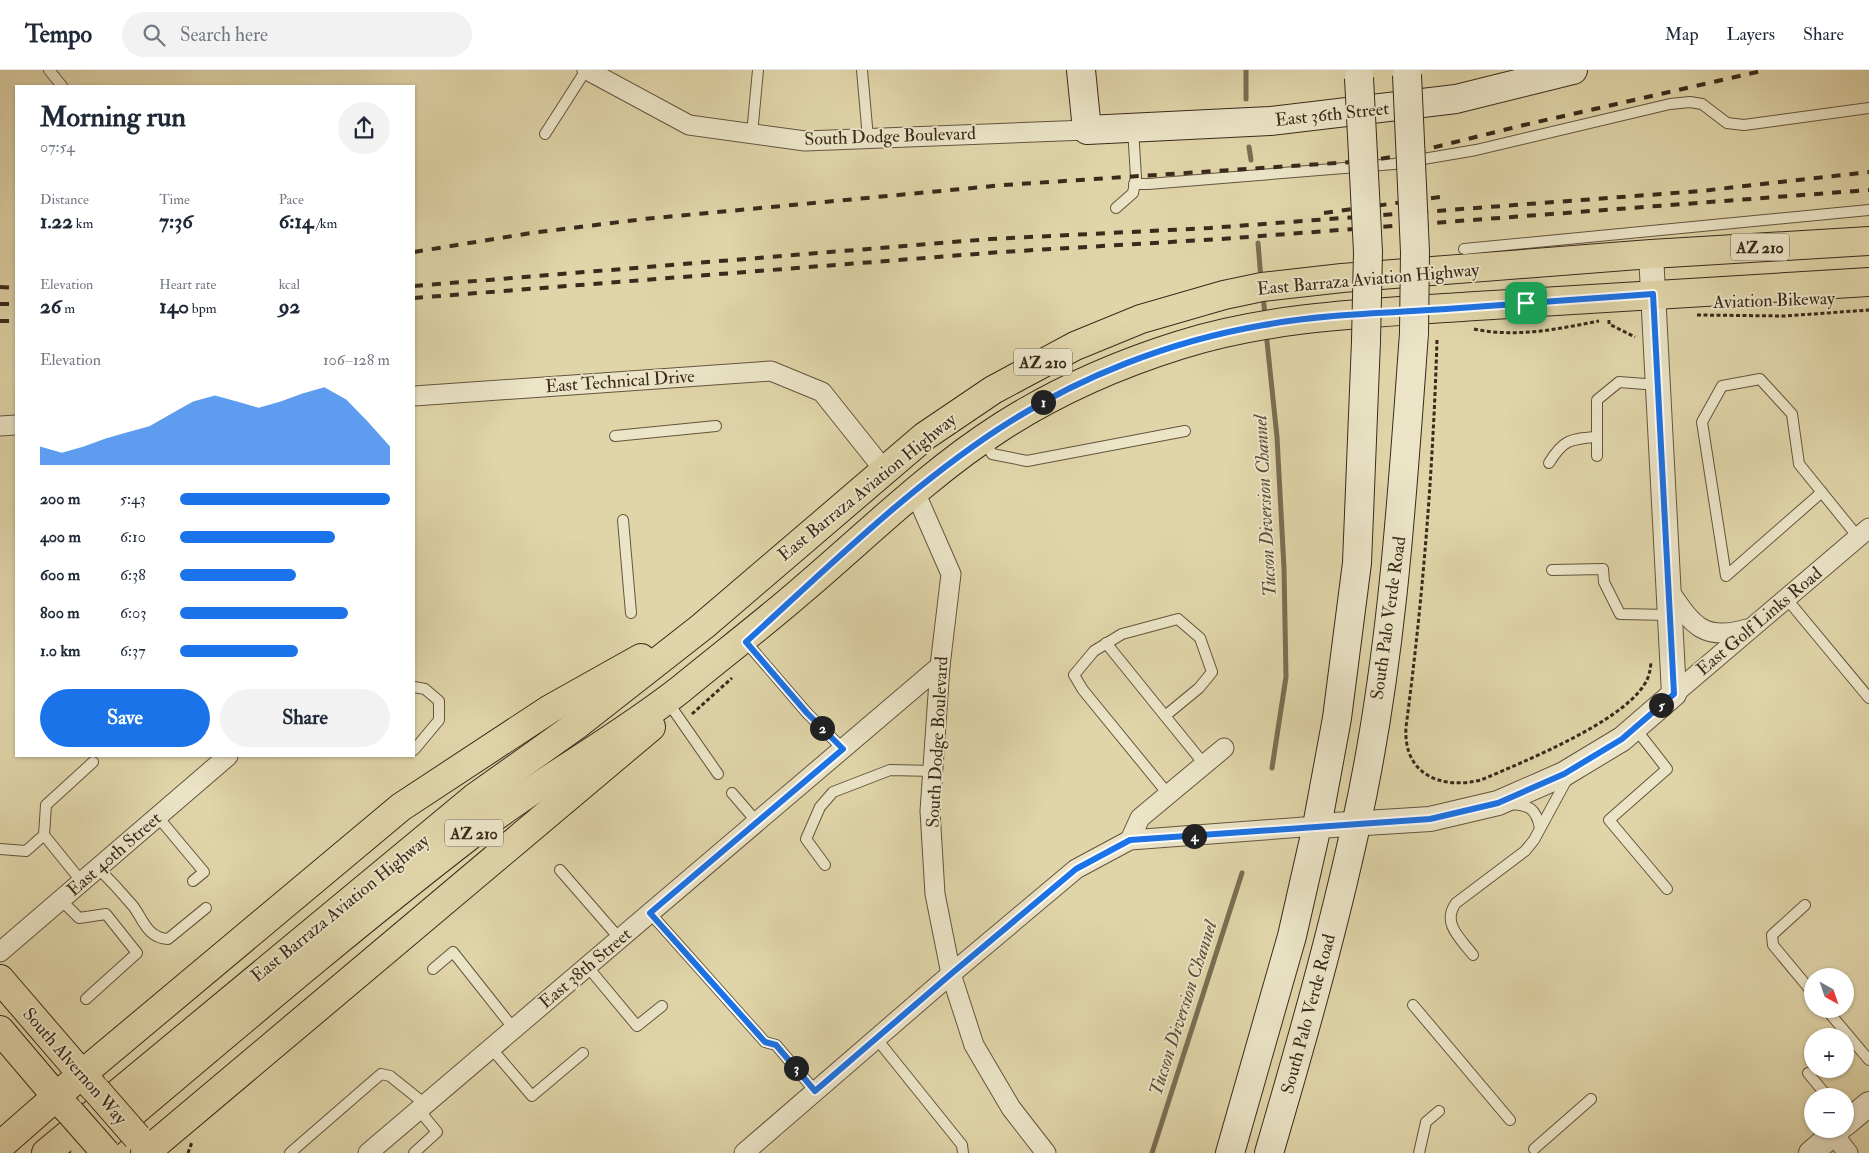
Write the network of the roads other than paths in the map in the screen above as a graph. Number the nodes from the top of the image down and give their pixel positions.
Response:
1 (49, 70) edge
2 (586, 70) edge
3 (758, 70) edge
4 (862, 70) edge
5 (1081, 70) edge
6 (1573, 70) edge
7 (1406, 72) edge
8 (1359, 74) edge
9 (61, 85) edge
10 (1869, 108) edge
11 (1133, 128) junction
12 (1087, 130) junction
13 (545, 134) dead end
14 (752, 134) junction
15 (868, 138) junction
16 (1134, 184) junction
17 (1116, 208) dead end
18 (1869, 210) edge
19 (1869, 241) edge
20 (1464, 249) dead end
21 (1651, 254) junction
22 (1869, 282) edge
23 (1653, 294) junction
24 (1188, 305) junction
25 (1658, 385) junction
26 (415, 396) edge
27 (15, 425) edge
28 (0, 426) edge
29 (716, 426) dead end
30 (1185, 431) dead end
31 (615, 436) dead end
32 (1595, 437) junction
33 (983, 439) junction
34 (1597, 456) dead end
35 (1549, 463) dead end
36 (885, 471) junction
37 (915, 492) junction
38 (1822, 492) junction
39 (623, 520) dead end
40 (1864, 533) edge
41 (776, 562) junction
42 (1552, 570) dead end
43 (1668, 589) junction
44 (799, 593) junction
45 (1786, 598) junction
46 (631, 613) dead end
47 (1670, 615) junction
48 (1753, 627) junction
49 (746, 642) junction
50 (1106, 643) junction
51 (940, 666) junction
52 (415, 687) edge
53 (1674, 694) junction
54 (1869, 698) edge
55 (672, 708) junction
56 (1164, 716) junction
57 (1634, 728) junction
58 (1224, 748) dead end
59 (415, 749) edge
60 (843, 749) junction
61 (227, 757) edge
62 (93, 762) dead end
63 (1204, 764) junction
64 (1577, 766) junction
65 (933, 771) junction
66 (718, 774) dead end
67 (732, 793) dead end
68 (1168, 794) junction
69 (1498, 803) junction
70 (158, 817) junction
71 (757, 822) junction
72 (1356, 823) junction
73 (1317, 826) junction
74 (1540, 828) junction
75 (44, 835) junction
76 (1130, 840) junction
77 (0, 849) edge
78 (825, 865) dead end
79 (98, 868) junction
80 (560, 870) dead end
81 (193, 881) dead end
82 (82, 882) junction
83 (1667, 889) dead end
84 (61, 900) junction
85 (1805, 905) dead end
86 (206, 908) dead end
87 (650, 913) junction
88 (620, 939) junction
89 (0, 952) edge
90 (1473, 955) dead end
91 (588, 966) junction
92 (433, 969) dead end
93 (951, 974) junction
94 (0, 979) edge
95 (1804, 982) edge
96 (86, 999) dead end
97 (1413, 1005) dead end
98 (662, 1006) dead end
99 (1834, 1018) edge
100 (514, 1029) junction
101 (0, 1030) edge
102 (876, 1038) junction
103 (491, 1048) junction
104 (583, 1053) dead end
105 (1869, 1060) edge
106 (1812, 1078) edge
107 (89, 1082) junction
108 (1820, 1088) edge
109 (815, 1091) junction
110 (1591, 1099) dead end
111 (63, 1104) junction
112 (1869, 1104) edge
113 (422, 1107) junction
114 (1438, 1111) dead end
115 (1854, 1116) edge
116 (1510, 1120) dead end
117 (1828, 1138) edge
118 (1845, 1138) edge
119 (0, 1146) edge
120 (145, 1149) edge
121 (1534, 1149) dead end
122 (48, 1150) edge
123 (85, 1153) edge
124 (106, 1153) edge
125 (290, 1153) edge
126 (368, 1153) edge
127 (414, 1153) edge
128 (744, 1153) edge
129 (963, 1153) edge
130 (1046, 1153) edge
131 (1230, 1153) edge
132 (1269, 1153) edge
133 (1419, 1153) edge
134 (1811, 1153) edge
135 (1848, 1153) edge

1 - 9 lane
2 - 13 lane
2 - 14 street, South Dodge Boulevard
3 - 14 lane
4 - 15 lane
5 - 12 main road
6 - 11 main road, East 36th Street
7 - 72 main road, South Palo Verde Road, bridge
8 - 73 main road, South Palo Verde Road, bridge
10 - 16 lane
11 - 12 main road, East 36th Street
11 - 16 lane
12 - 15 street, South Dodge Boulevard
14 - 15 street, South Dodge Boulevard
16 - 17 lane
18 - 20 lane
19 - 21 main road, East Barraza Aviation Highway / AZ 210
21 - 23 street
21 - 24 main road, East Barraza Aviation Highway / AZ 210
22 - 23 main road, East Barraza Aviation Highway / AZ 210
23 - 25 street
23 - 33 main road, East Barraza Aviation Highway / AZ 210
24 - 36 main road, East Barraza Aviation Highway / AZ 210
24 - 37 main road
25 - 32 lane
25 - 43 street
26 - 36 street, East Technical Drive
27 - 28 street
29 - 31 lane
30 - 33 lane
32 - 34 lane
32 - 35 lane
33 - 37 main road, East Barraza Aviation Highway / AZ 210
36 - 41 main road, East Barraza Aviation Highway / AZ 210
37 - 44 main road, East Barraza Aviation Highway / AZ 210
37 - 51 street, South Dodge Boulevard
38 - 38 lane
38 - 40 lane
39 - 46 lane
40 - 45 street, East Golf Links Road
41 - 107 main road
41 - 122 main road, East Barraza Aviation Highway / AZ 210
42 - 47 lane
43 - 47 street
43 - 48 street
44 - 49 main road
44 - 123 main road, East Barraza Aviation Highway / AZ 210
45 - 48 street, East Golf Links Road
45 - 54 lane
47 - 53 street
48 - 53 street, East Golf Links Road
49 - 55 main road
49 - 60 lane
50 - 56 lane
50 - 56 lane
50 - 68 lane
51 - 60 street, East 38th Street
51 - 65 street, South Dodge Boulevard
52 - 59 lane
53 - 57 street, East Golf Links Road
55 - 66 lane
55 - 120 main road
56 - 63 lane
57 - 64 street, East Golf Links Road
57 - 83 lane
58 - 63 street
60 - 71 street, East 38th Street
61 - 70 street, East 40th Street
62 - 75 lane
63 - 68 street
64 - 69 street, East Golf Links Road
64 - 74 lane
65 - 78 lane
65 - 93 street, South Dodge Boulevard
67 - 71 lane
68 - 76 street
69 - 72 street, East Golf Links Road
69 - 74 lane
70 - 79 street, East 40th Street
70 - 81 lane
71 - 87 street, East 38th Street
72 - 73 street, East Golf Links Road
72 - 132 main road, South Palo Verde Road
73 - 76 street
73 - 131 main road, South Palo Verde Road
74 - 90 lane
75 - 77 lane
75 - 82 lane
76 - 93 street
79 - 82 street, East 40th Street
79 - 86 lane
80 - 88 lane
82 - 84 street, East 40th Street
84 - 89 street, East 40th Street
84 - 96 lane
85 - 95 lane
87 - 88 street, East 38th Street
87 - 109 lane
88 - 91 street, East 38th Street
91 - 98 lane
91 - 100 street, East 38th Street
92 - 100 lane
93 - 102 street
93 - 130 street, South Dodge Boulevard
94 - 107 main road, South Alvernon Way
97 - 116 lane
99 - 105 lane
100 - 103 street, East 38th Street
101 - 111 main road, South Alvernon Way
102 - 109 street
102 - 129 lane
103 - 104 lane
103 - 113 street, East 38th Street
106 - 108 lane
107 - 111 main road
107 - 120 main road, South Alvernon Way, bridge
109 - 128 street
110 - 121 lane
111 - 119 main road
111 - 124 main road, South Alvernon Way, bridge
112 - 115 street
113 - 125 lane
113 - 126 street, East 38th Street
113 - 127 lane
114 - 133 lane
117 - 134 street
118 - 135 street

